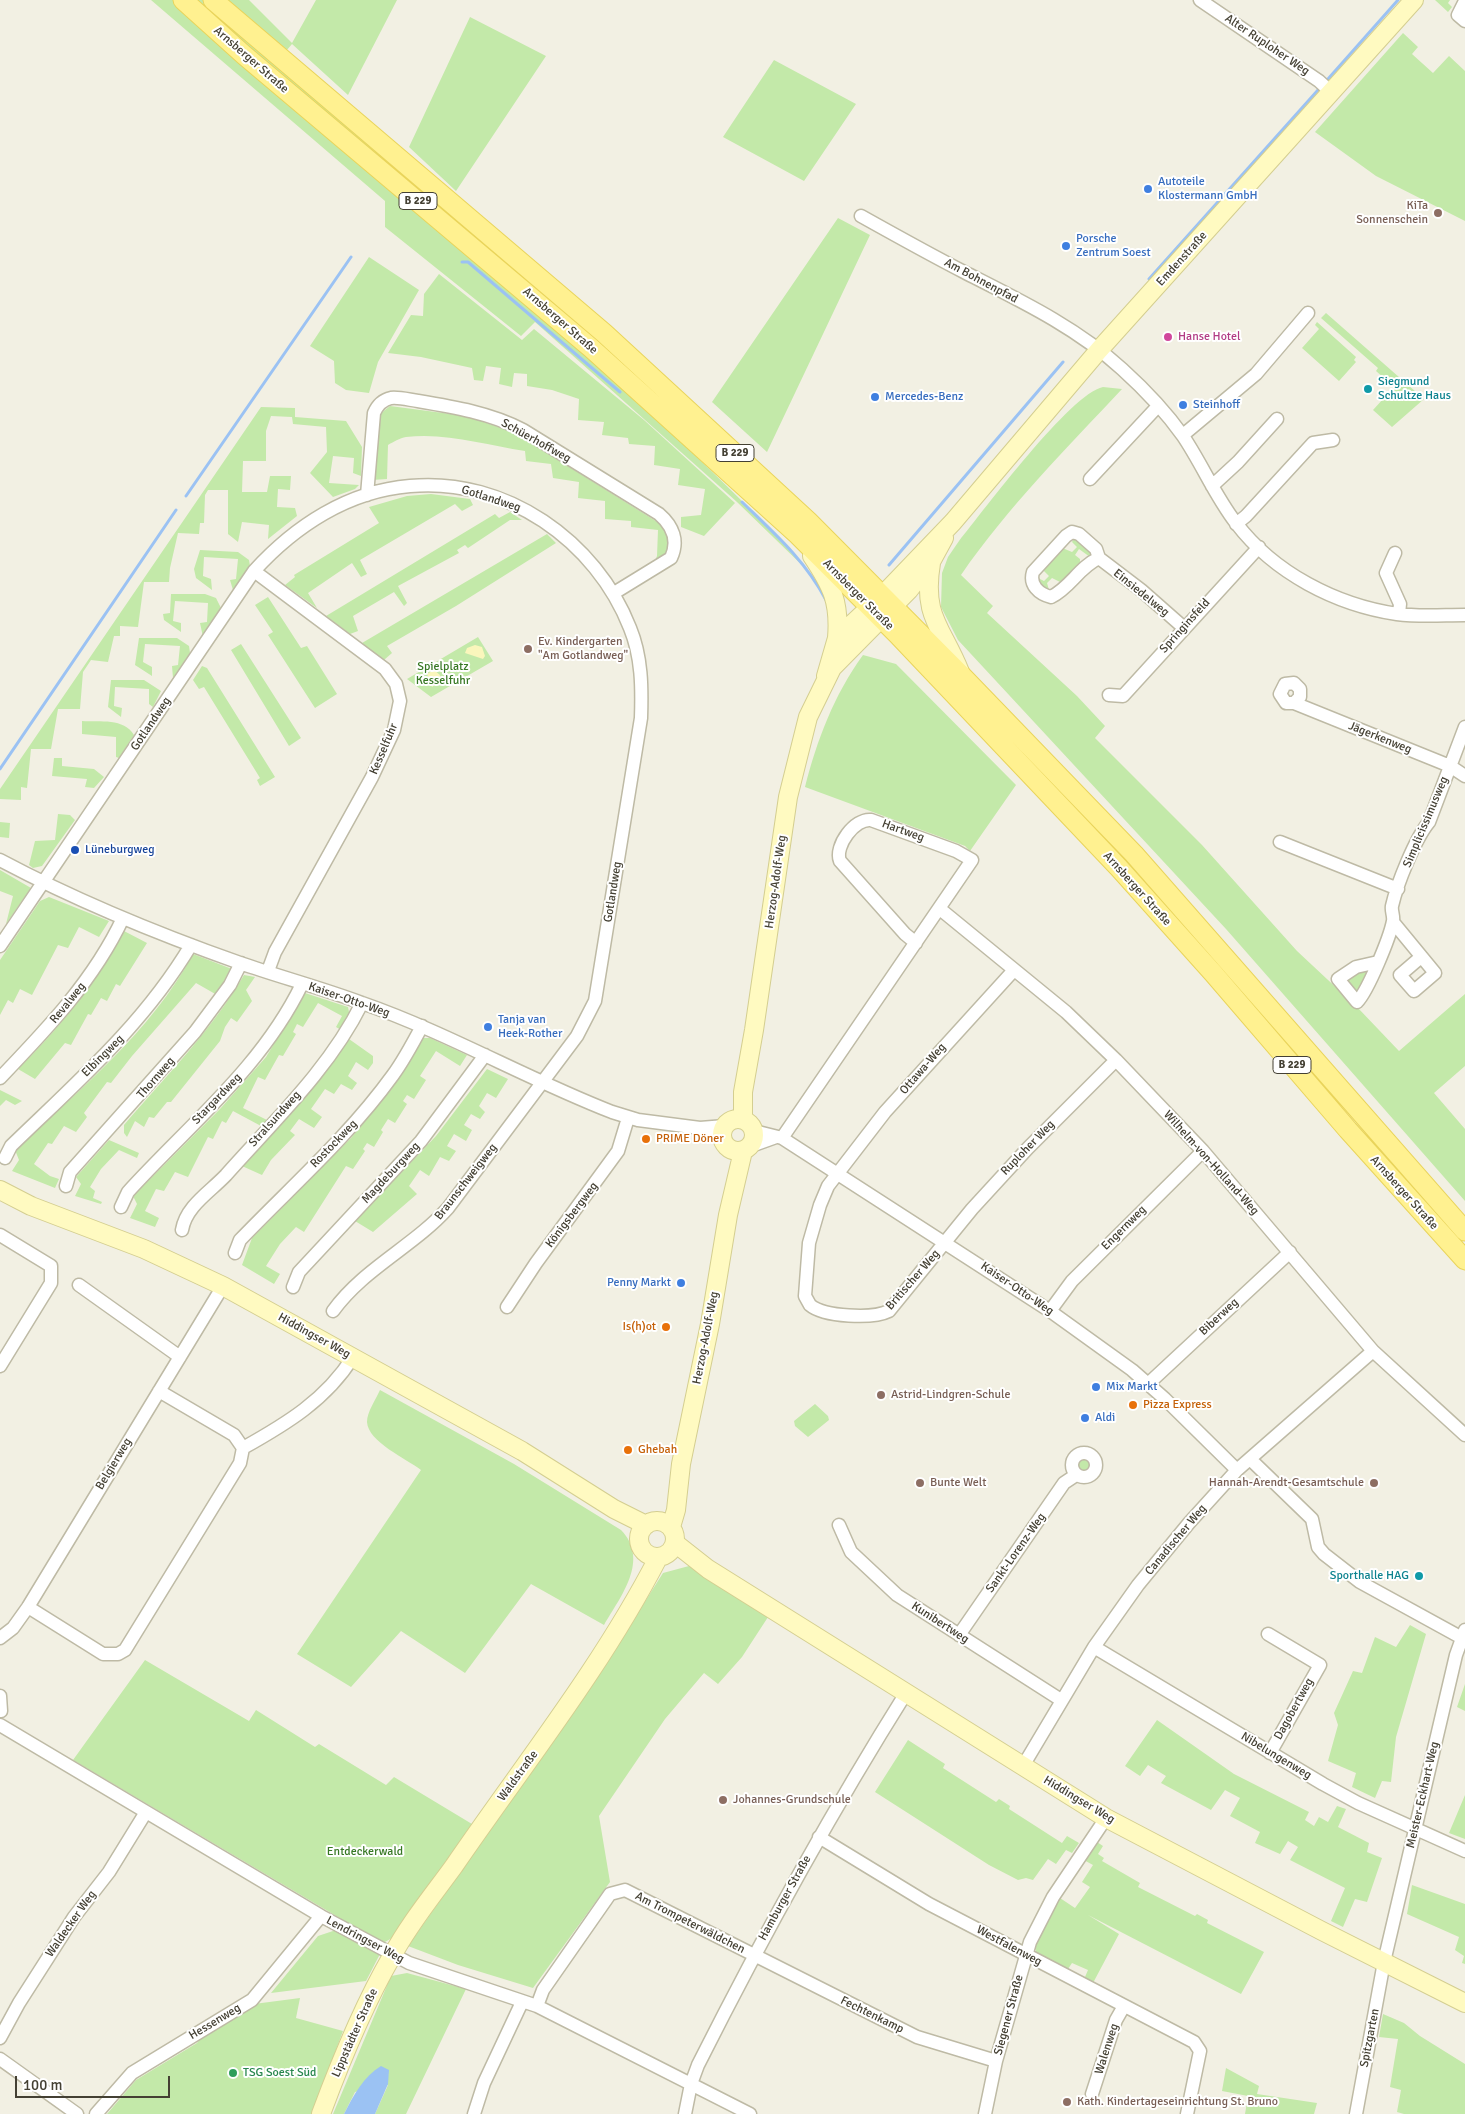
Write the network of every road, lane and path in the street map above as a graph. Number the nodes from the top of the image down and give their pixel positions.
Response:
1 (183, 0) edge
2 (213, 0) edge
3 (1200, 0) edge
4 (1414, 0) edge
5 (1465, 1) edge
6 (1465, 21) edge
7 (1332, 93) junction
8 (861, 216) dead end
9 (1308, 312) dead end
10 (1099, 350) junction
11 (1158, 406) junction
12 (1277, 419) dead end
13 (1183, 436) junction
14 (1333, 440) dead end
15 (1090, 479) dead end
16 (1212, 486) junction
17 (367, 495) junction
18 (952, 522) junction
19 (1236, 524) junction
20 (798, 535) junction
21 (1259, 547) junction
22 (1395, 553) dead end
23 (1099, 558) junction
24 (932, 560) junction
25 (254, 571) junction
26 (614, 594) junction
27 (882, 607) junction
28 (1399, 614) junction
29 (1465, 615) edge
30 (1184, 627) junction
31 (837, 638) junction
32 (961, 675) junction
33 (826, 676) junction
34 (1109, 695) dead end
35 (1294, 703) dead end
36 (1465, 727) edge
37 (1450, 766) junction
38 (1465, 776) edge
39 (1280, 842) dead end
40 (0, 860) edge
41 (44, 883) junction
42 (1398, 889) junction
43 (940, 909) junction
44 (123, 918) junction
45 (1393, 922) junction
46 (916, 943) junction
47 (191, 945) junction
48 (0, 946) edge
49 (1421, 957) dead end
50 (1378, 962) dead end
51 (240, 963) junction
52 (1014, 970) junction
53 (268, 971) junction
54 (302, 984) junction
55 (362, 1002) junction
56 (422, 1026) junction
57 (485, 1055) junction
58 (1116, 1060) junction
59 (0, 1078) edge
60 (542, 1080) junction
61 (628, 1118) junction
62 (737, 1135) junction
63 (779, 1138) junction
64 (1204, 1151) junction
65 (5, 1158) dead end
66 (837, 1173) junction
67 (66, 1186) dead end
68 (0, 1190) edge
69 (121, 1207) dead end
70 (182, 1230) dead end
71 (1465, 1231) edge
72 (0, 1235) edge
73 (946, 1242) junction
74 (1290, 1252) junction
75 (235, 1253) dead end
76 (1465, 1260) edge
77 (79, 1285) dead end
78 (223, 1286) junction
79 (293, 1287) dead end
80 (507, 1307) dead end
81 (1050, 1311) junction
82 (333, 1312) dead end
83 (1373, 1351) junction
84 (180, 1357) junction
85 (353, 1357) junction
86 (0, 1366) edge
87 (1148, 1384) junction
88 (159, 1391) junction
89 (1465, 1435) edge
90 (243, 1448) junction
91 (1250, 1459) junction
92 (1237, 1470) junction
93 (1076, 1474) dead end
94 (839, 1525) dead end
95 (658, 1539) junction
96 (28, 1607) junction
97 (1268, 1634) dead end
98 (1464, 1634) edge
99 (959, 1635) junction
100 (0, 1638) edge
101 (1094, 1647) junction
102 (1461, 1657) edge
103 (906, 1693) junction
104 (0, 1696) edge
105 (1061, 1700) junction
106 (0, 1711) edge
107 (0, 1725) edge
108 (1270, 1753) junction
109 (1022, 1766) junction
110 (146, 1812) junction
111 (1106, 1818) junction
112 (1416, 1828) junction
113 (819, 1837) junction
114 (1465, 1851) edge
115 (321, 1916) junction
116 (392, 1954) junction
117 (1026, 1954) junction
118 (754, 1955) junction
119 (1384, 1962) junction
120 (522, 2002) junction
121 (1465, 2003) edge
122 (536, 2006) junction
123 (1124, 2006) junction
124 (0, 2038) edge
125 (0, 2059) edge
126 (996, 2061) junction
127 (691, 2084) junction
128 (1092, 2094) dead end
129 (77, 2114) edge
130 (96, 2114) edge
131 (321, 2114) edge
132 (474, 2114) edge
133 (685, 2114) edge
134 (750, 2114) edge
135 (985, 2114) edge
136 (1187, 2114) edge
137 (1356, 2114) edge

1 - 20 main road, Arnsberger Straße / B 229
2 - 27 main road, Arnsberger Straße / B 229
3 - 7 street, Alter Ruploher Weg
4 - 7 main road, Emdenstraße
5 - 6 street
7 - 10 main road, Emdenstraße
8 - 10 street, Am Bohnenpfad
9 - 13 street
10 - 11 street, Am Bohnenpfad
10 - 18 main road, Emdenstraße
11 - 13 street, Am Bohnenpfad
11 - 15 street
12 - 16 street
13 - 16 street, Am Bohnenpfad
14 - 19 street
16 - 19 street, Am Bohnenpfad
17 - 25 street, Gotlandweg
17 - 26 street, Gotlandweg
17 - 26 street, Schüerhoffweg
18 - 24 main road, Emdenstraße
18 - 27 main road, Emdenstraße
19 - 21 street, Am Bohnenpfad
20 - 27 main road, Arnsberger Straße / B 229
20 - 31 main road, Herzog-Adolf-Weg
21 - 28 street, Am Bohnenpfad
21 - 30 street, Springinsfeld
22 - 28 street
23 - 23 street, Einsiedelweg
23 - 30 street, Einsiedelweg
24 - 27 main road, Emdenstraße
24 - 32 main road
25 - 41 street, Gotlandweg
25 - 53 street, Kesselfuhr
26 - 60 street, Gotlandweg
27 - 31 main road
27 - 32 main road, Arnsberger Straße / B 229
27 - 33 main road, Herzog-Adolf-Weg
27 - 76 main road, Arnsberger Straße / B 229
28 - 29 street, Am Bohnenpfad
30 - 34 street, Springinsfeld
31 - 33 main road, Herzog-Adolf-Weg
32 - 71 main road, Arnsberger Straße / B 229
33 - 62 main road, Herzog-Adolf-Weg
35 - 37 street, Jägerkenweg
36 - 37 street, Simplicissimusweg
37 - 38 street, Jägerkenweg
37 - 42 street, Simplicissimusweg
39 - 42 street
40 - 41 street, Kaiser-Otto-Weg
41 - 44 street, Kaiser-Otto-Weg
41 - 48 street
42 - 45 street, Simplicissimusweg
43 - 46 street, Hartweg
43 - 46 street, Hartweg
43 - 52 street, Wilhelm-von-Holland-Weg
44 - 47 street, Kaiser-Otto-Weg
44 - 59 street, Revalweg
45 - 49 street
45 - 50 street, Simplicissimusweg
46 - 63 street, Hartweg
47 - 51 street, Kaiser-Otto-Weg
47 - 65 street, Elbingweg
51 - 53 street, Kaiser-Otto-Weg
51 - 67 street, Thornweg
52 - 58 street, Wilhelm-von-Holland-Weg
52 - 66 street, Ottawa-Weg
53 - 54 street, Kaiser-Otto-Weg
54 - 55 street, Kaiser-Otto-Weg
54 - 69 street, Stargardweg
55 - 56 street, Kaiser-Otto-Weg
55 - 70 street, Stralsundweg
56 - 57 street, Kaiser-Otto-Weg
56 - 75 street, Rostockweg
57 - 60 street, Kaiser-Otto-Weg
57 - 79 street, Magdeburgweg
58 - 64 street, Wilhelm-von-Holland-Weg
58 - 73 street, Ruploher Weg
60 - 61 street, Kaiser-Otto-Weg
60 - 82 street, Braunschweigweg
61 - 62 street, Kaiser-Otto-Weg
61 - 80 street, Königsbergweg
62 - 63 street, Kaiser-Otto-Weg
62 - 95 main road, Herzog-Adolf-Weg
63 - 66 street, Kaiser-Otto-Weg
64 - 74 street, Wilhelm-von-Holland-Weg
64 - 81 street, Engernweg
66 - 73 street, Kaiser-Otto-Weg
66 - 73 street, Britischer Weg
68 - 78 main road, Hiddingser Weg
72 - 86 street
73 - 81 street, Kaiser-Otto-Weg
74 - 83 street, Wilhelm-von-Holland-Weg
74 - 87 street, Biberweg
77 - 84 street
78 - 84 street, Belgierweg
78 - 85 main road, Hiddingser Weg
81 - 87 street, Kaiser-Otto-Weg
83 - 89 street, Wilhelm-von-Holland-Weg
83 - 91 street, Canadischer Weg
84 - 88 street, Belgierweg
85 - 90 street
85 - 95 main road, Hiddingser Weg
87 - 92 street, Kaiser-Otto-Weg
88 - 90 street
88 - 96 street, Belgierweg
90 - 96 street
91 - 92 street, Canadischer Weg
91 - 98 street
92 - 101 street, Canadischer Weg
93 - 99 street, Sankt-Lorenz-Weg
94 - 99 street, Kunibertweg
95 - 103 main road, Hiddingser Weg
95 - 116 main road, Waldstraße
96 - 100 street, Belgierweg
97 - 108 street, Dagobertweg
98 - 102 street, Meister-Eckhart-Weg
99 - 105 street, Kunibertweg
101 - 105 street, Canadischer Weg
101 - 108 street, Nibelungenweg
102 - 112 street, Meister-Eckhart-Weg
103 - 109 main road, Hiddingser Weg
103 - 113 street, Hamburger Straße
104 - 106 street
105 - 109 street, Canadischer Weg
107 - 110 street, Lendringser Weg
108 - 112 street, Nibelungenweg
109 - 111 main road, Hiddingser Weg
110 - 115 street, Lendringser Weg
110 - 124 street, Waldecker Weg
111 - 117 street, Siegener Straße
111 - 119 main road, Hiddingser Weg
112 - 114 street, Nibelungenweg
112 - 119 street, Meister-Eckhart-Weg
113 - 117 street, Westfalenweg
113 - 118 street, Hamburger Straße
115 - 116 street, Lendringser Weg
115 - 130 street, Hessenweg
116 - 120 street, Lendringser Weg
116 - 131 main road, Lippstädter Straße
117 - 123 street, Westfalenweg
117 - 126 street, Siegener Straße
118 - 122 street, Am Trompeterwäldchen
118 - 126 street, Fechtenkamp
118 - 127 street, Hamburger Straße
119 - 121 main road, Hiddingser Weg
119 - 137 street, Spitzgarten
120 - 122 street, Lendringser Weg
120 - 132 street
122 - 127 street, Lendringser Weg
123 - 128 street, Walenweg
123 - 136 street, Westfalenweg
125 - 129 street
126 - 135 street, Siegener Straße
127 - 133 street, Hamburger Straße
127 - 134 street, Lendringser Weg

